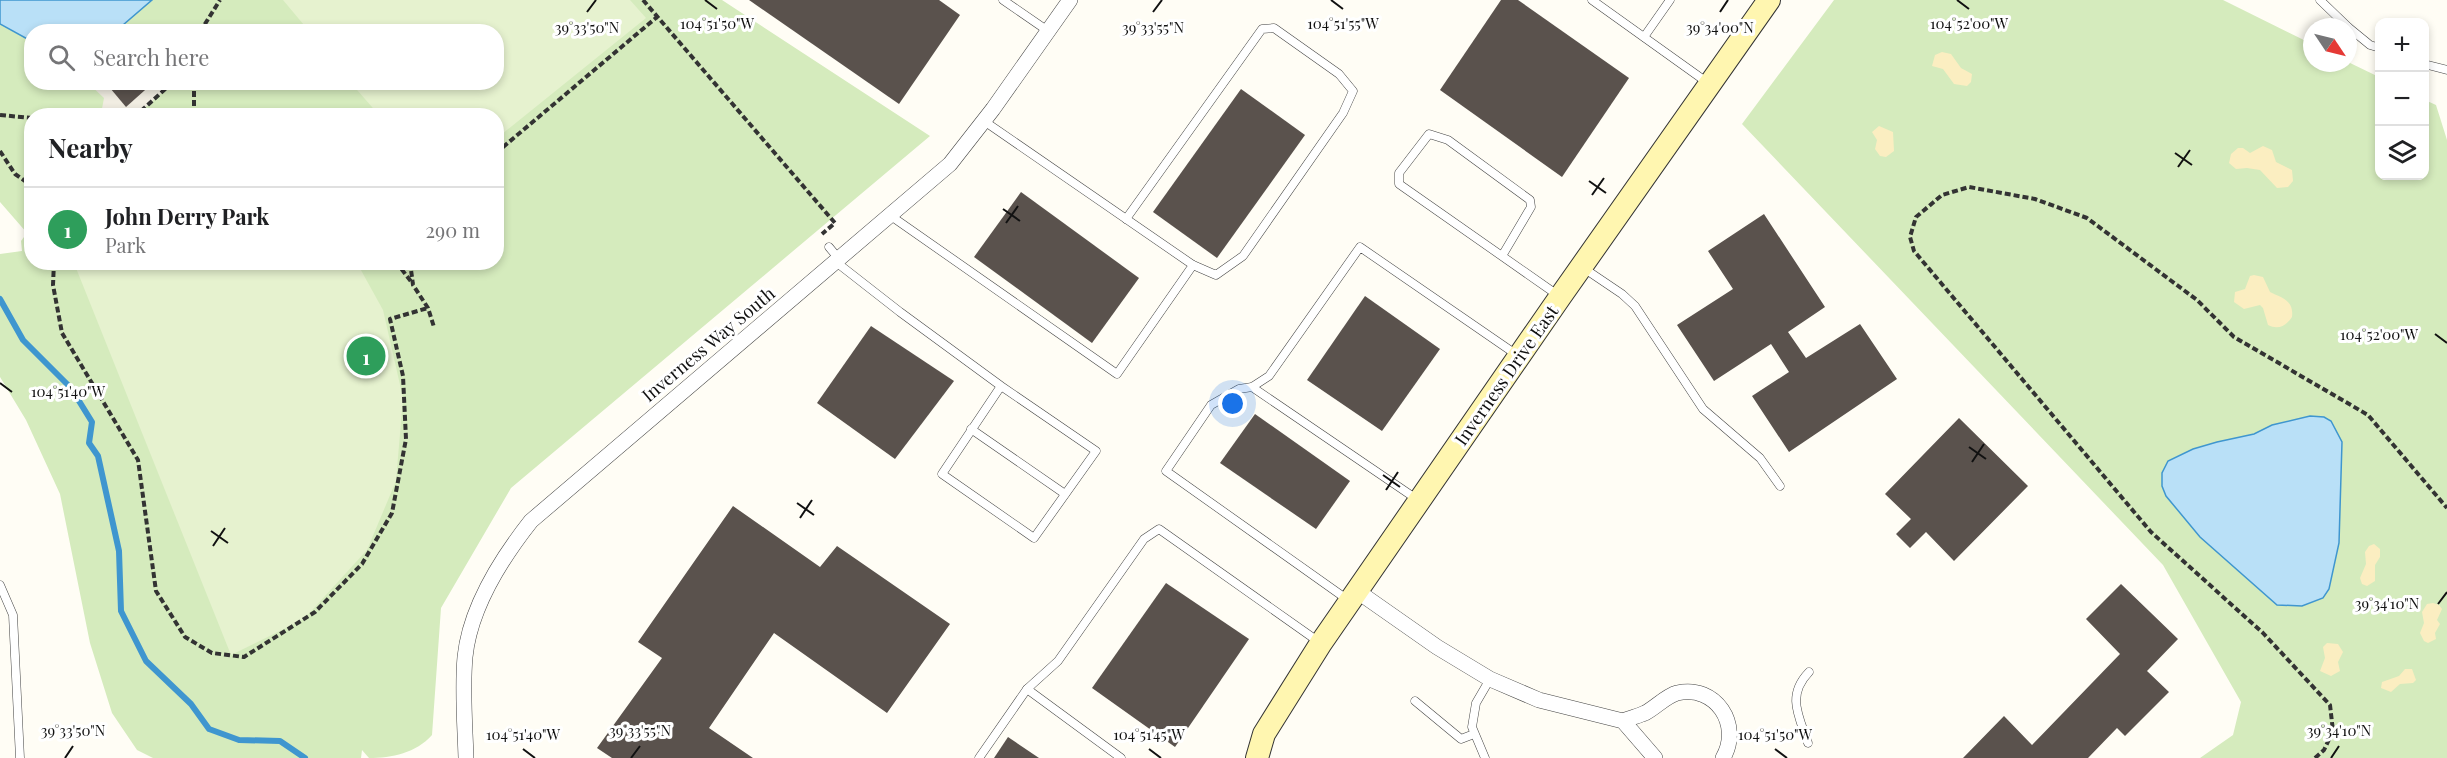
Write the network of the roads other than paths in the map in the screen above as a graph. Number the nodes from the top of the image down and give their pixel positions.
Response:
1 (1003, 0) edge
2 (1070, 0) edge
3 (1592, 0) edge
4 (1670, 0) edge
5 (1769, 0) edge
6 (2320, 0) edge
7 (2339, 18) edge
8 (1048, 31) junction
9 (2357, 34) edge
10 (1644, 37) junction
11 (2375, 47) edge
12 (2429, 65) edge
13 (2447, 70) edge
14 (1709, 83) junction
15 (984, 121) junction
16 (891, 216) junction
17 (1126, 219) junction
18 (829, 247) dead end
19 (1502, 256) junction
20 (838, 260) junction
21 (1193, 265) junction
22 (1581, 266) junction
23 (1560, 297) junction
24 (1518, 356) junction
25 (1001, 386) junction
26 (1252, 387) junction
27 (971, 429) junction
28 (1780, 486) dead end
29 (1065, 494) junction
30 (1419, 500) junction
31 (0, 585) edge
32 (1353, 596) junction
33 (1321, 643) junction
34 (1809, 672) dead end
35 (1490, 679) junction
36 (1027, 690) junction
37 (1415, 701) dead end
38 (1623, 721) junction
39 (1474, 734) junction
40 (1808, 743) dead end
41 (20, 758) edge
42 (466, 758) edge
43 (979, 758) edge
44 (1121, 758) edge
45 (1257, 758) edge
46 (1485, 758) edge
47 (1655, 758) edge
48 (1723, 758) edge

1 - 8 lane
2 - 8 street, Inverness Way South
3 - 10 lane
4 - 10 lane
5 - 14 main road, Inverness Drive East
6 - 7 lane
8 - 15 street, Inverness Way South
9 - 11 lane
10 - 14 lane
12 - 13 lane
14 - 22 main road, Inverness Drive East
15 - 16 street, Inverness Way South
15 - 17 lane
16 - 20 street, Inverness Way South
16 - 21 lane
17 - 21 lane
17 - 21 lane
18 - 20 lane
19 - 19 lane
19 - 23 lane
20 - 25 lane
20 - 42 street, Inverness Way South
22 - 23 main road, Inverness Drive East
22 - 28 lane
23 - 24 main road, Inverness Drive East
24 - 26 lane
24 - 30 main road, Inverness Drive East
25 - 27 lane
25 - 29 lane
26 - 30 lane
26 - 32 lane
27 - 29 lane
27 - 29 lane
30 - 32 main road, Inverness Drive East
31 - 41 lane
32 - 33 main road, Inverness Drive East
32 - 35 street
33 - 36 lane
33 - 45 main road, Inverness Drive East
34 - 40 lane
35 - 38 street
35 - 39 lane
36 - 43 lane
36 - 44 lane
37 - 39 lane
38 - 47 street
38 - 48 street
39 - 46 lane

